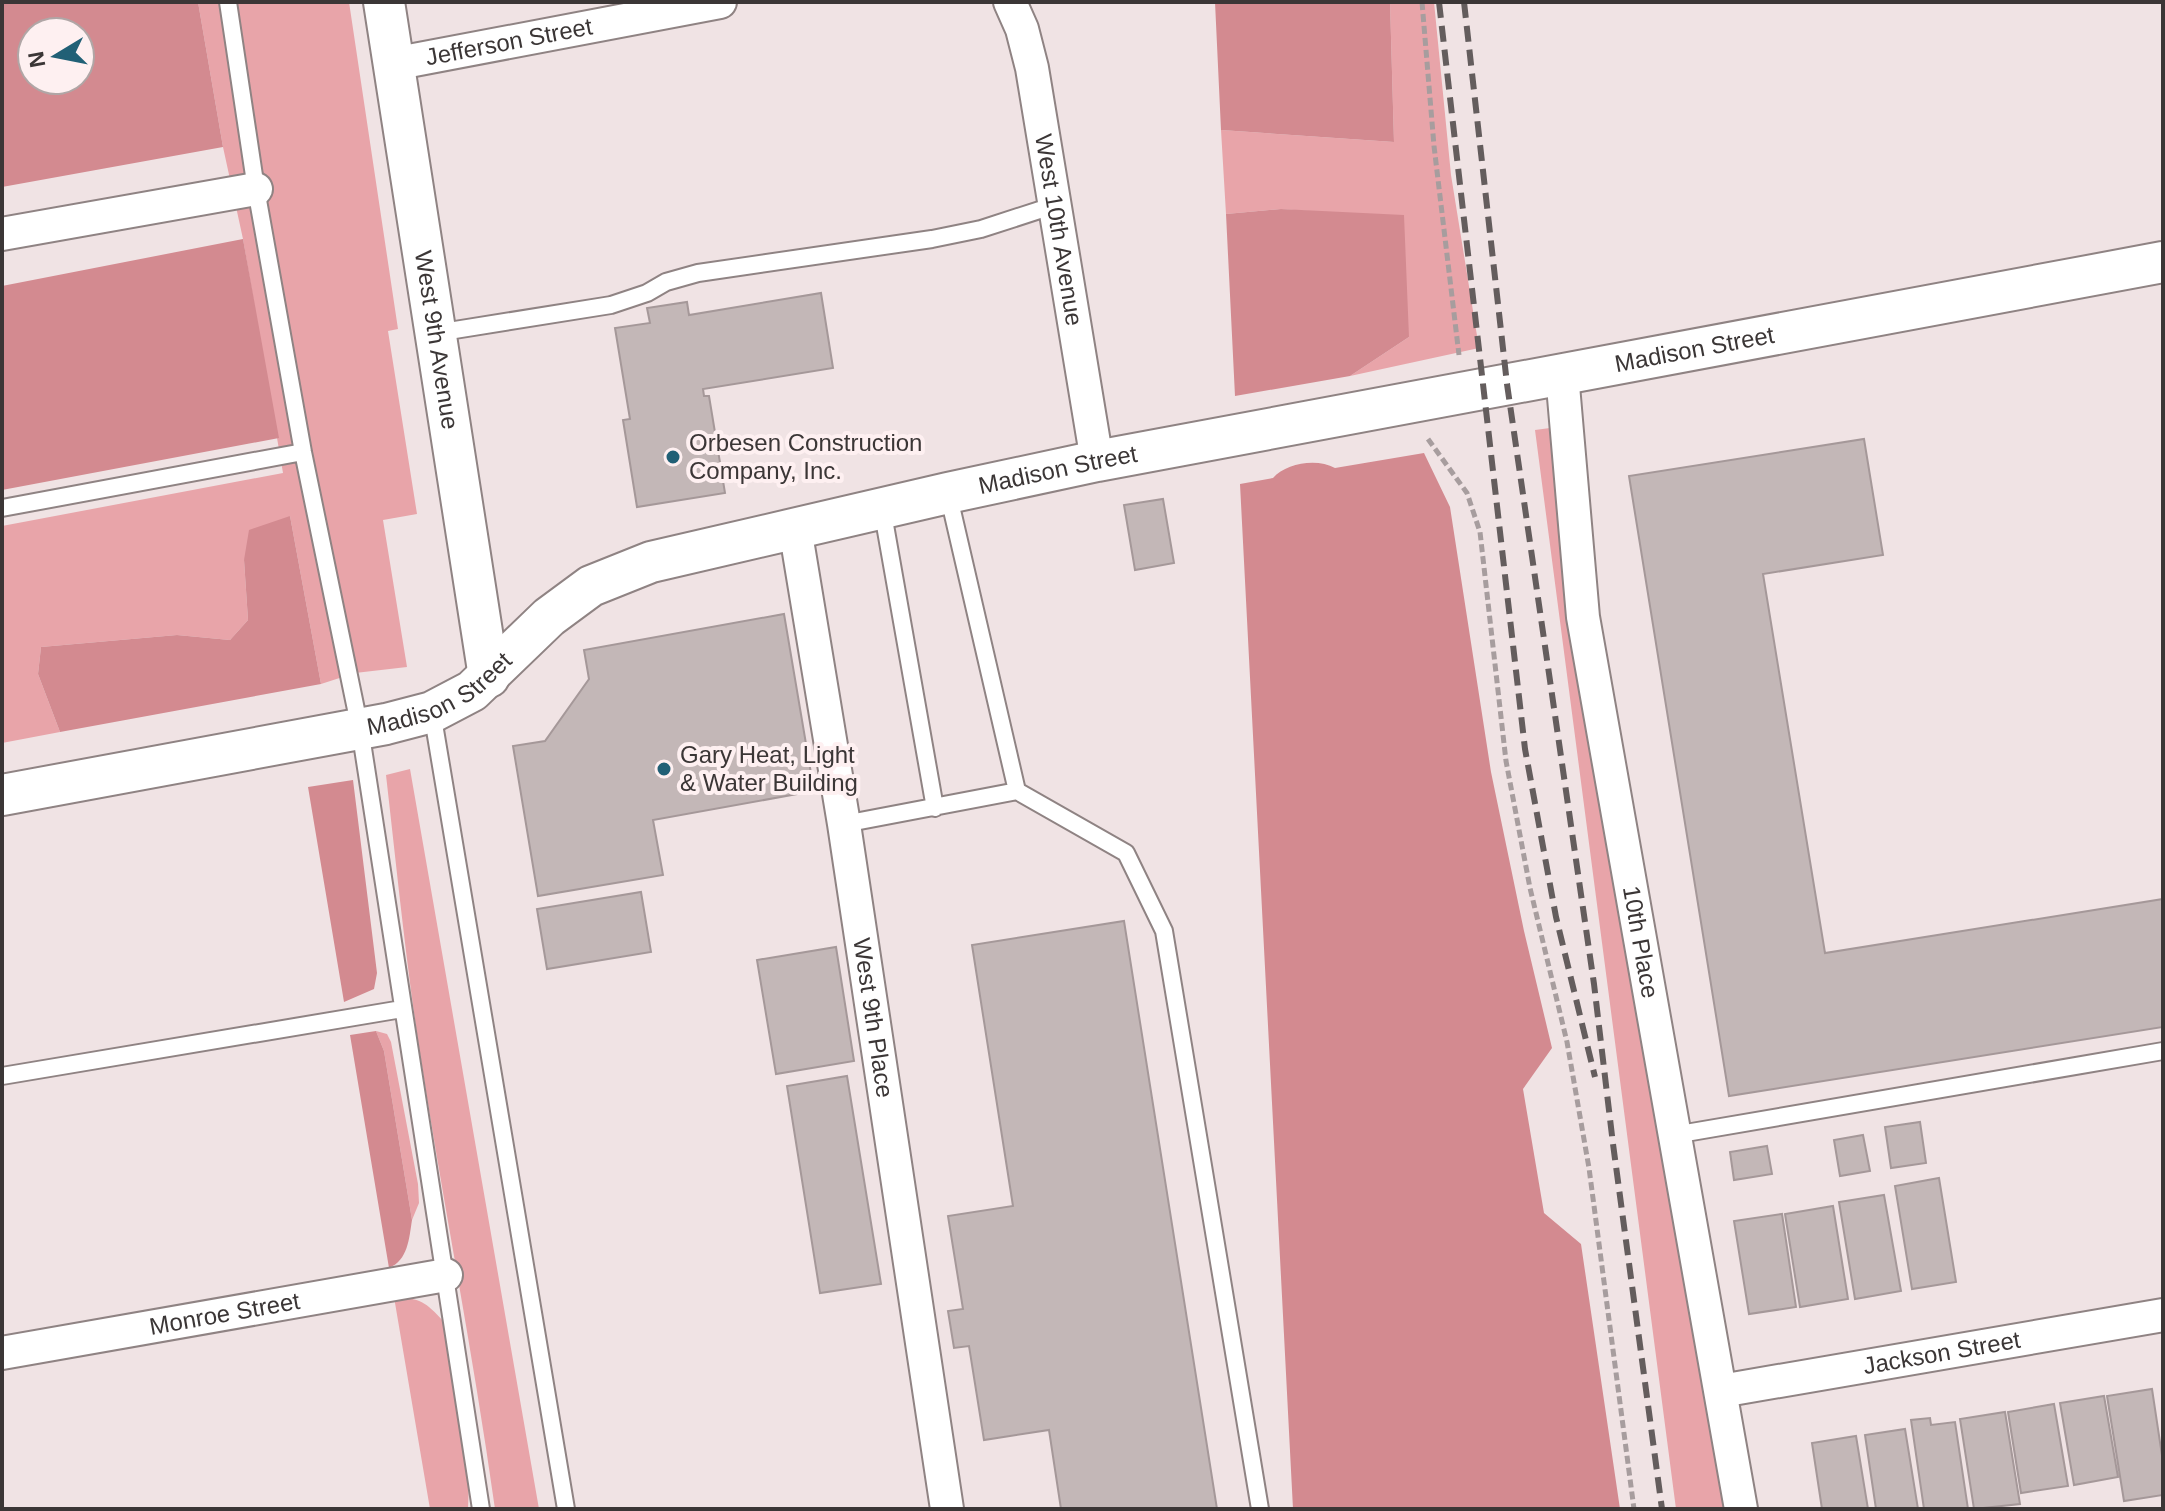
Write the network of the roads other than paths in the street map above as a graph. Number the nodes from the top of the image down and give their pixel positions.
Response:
1 (228, 2) edge
2 (384, 2) edge
3 (720, 2) edge
4 (1010, 2) edge
5 (393, 64) junction
6 (256, 189) junction
7 (1055, 205) junction
8 (2, 234) edge
9 (2163, 262) edge
10 (436, 333) junction
11 (1562, 374) junction
12 (303, 452) junction
13 (1097, 461) junction
14 (948, 493) junction
15 (2, 508) edge
16 (882, 508) junction
17 (795, 528) junction
18 (489, 677) junction
19 (432, 712) junction
20 (360, 729) junction
21 (1017, 791) junction
22 (2, 795) edge
23 (935, 808) junction
24 (844, 824) junction
25 (402, 1009) junction
26 (2163, 1051) edge
27 (2, 1076) edge
28 (1674, 1135) junction
29 (446, 1275) junction
30 (2163, 1315) edge
31 (2, 1353) edge
32 (1721, 1391) junction
33 (481, 1509) edge
34 (566, 1509) edge
35 (947, 1509) edge
36 (1260, 1509) edge
37 (1741, 1509) edge

1 - 6 lane
2 - 5 street, West 9th Avenue
3 - 5 street, Jefferson Street
4 - 7 street, West 10th Avenue
5 - 10 street, West 9th Avenue
6 - 8 street
6 - 12 lane
7 - 10 lane
7 - 13 street, West 10th Avenue
9 - 11 street, Madison Street
10 - 18 street, West 9th Avenue
11 - 13 street, Madison Street
11 - 28 street, 10th Place
12 - 15 lane
12 - 20 lane
13 - 14 street, Madison Street
14 - 16 street, Madison Street
14 - 21 lane
16 - 17 street, Madison Street
16 - 23 lane
17 - 18 street, Madison Street
17 - 24 street, West 9th Place
18 - 19 street, Madison Street
19 - 20 street, Madison Street
19 - 34 lane
20 - 22 street, Madison Street
20 - 25 lane
21 - 23 lane
21 - 36 lane
23 - 24 lane
24 - 35 street, West 9th Place
25 - 27 lane
25 - 29 lane
26 - 28 lane
28 - 32 street, 10th Place
29 - 31 street, Monroe Street
29 - 33 lane
30 - 32 street, Jackson Street
32 - 37 street, 10th Place

